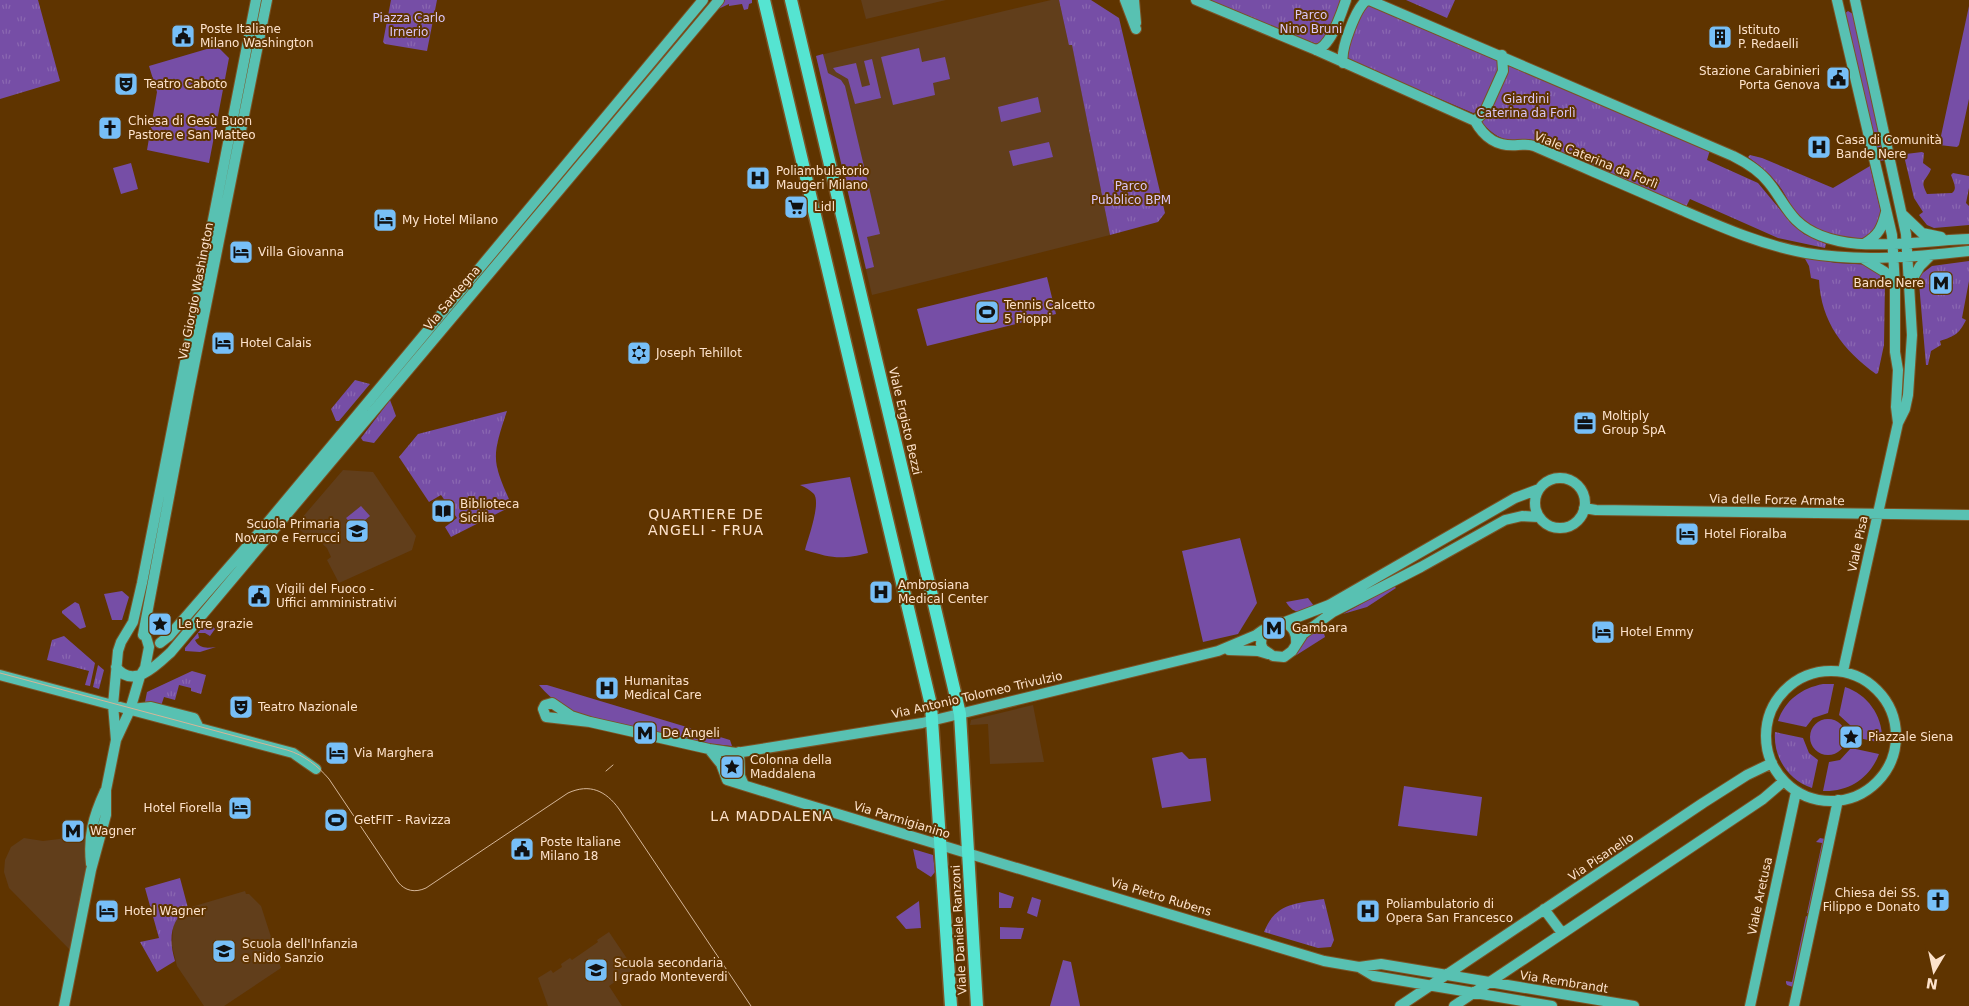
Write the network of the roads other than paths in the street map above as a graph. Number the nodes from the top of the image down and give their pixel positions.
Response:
1 (256, 0) edge
2 (267, 0) edge
3 (703, 0) edge
4 (764, 0) edge
5 (791, 0) edge
6 (1125, 0) edge
7 (1196, 0) edge
8 (1346, 0) edge
9 (1368, 0) edge
10 (717, 1) edge
11 (1856, 2) edge
12 (1837, 4) edge
13 (1133, 5) edge
14 (1316, 50) junction
15 (1502, 56) junction
16 (1343, 63) junction
17 (615, 106) junction
18 (624, 113) junction
19 (1475, 122) junction
20 (1890, 164) junction
21 (1876, 168) junction
22 (560, 171) junction
23 (570, 176) junction
24 (1895, 180) junction
25 (1880, 183) junction
26 (1887, 208) junction
27 (1902, 214) junction
28 (219, 216) junction
29 (1957, 239) junction
30 (1969, 239) edge
31 (1907, 243) junction
32 (1864, 244) junction
33 (1893, 244) junction
34 (1969, 251) edge
35 (1931, 255) junction
36 (1908, 256) junction
37 (1861, 257) junction
38 (1894, 257) junction
39 (475, 273) junction
40 (483, 280) junction
41 (1910, 284) junction
42 (1895, 285) junction
43 (389, 376) junction
44 (399, 382) junction
45 (1898, 423) junction
46 (333, 442) junction
47 (341, 449) junction
48 (1539, 489) junction
49 (1584, 508) junction
50 (1877, 513) junction
51 (1969, 515) edge
52 (1539, 517) junction
53 (146, 585) junction
54 (1285, 622) junction
55 (1263, 630) junction
56 (129, 632) junction
57 (145, 636) junction
58 (160, 643) junction
59 (1296, 644) junction
60 (1218, 651) junction
61 (171, 652) junction
62 (1268, 654) junction
63 (116, 668) junction
64 (1843, 671) junction
65 (0, 675) edge
66 (140, 676) junction
67 (113, 705) junction
68 (130, 710) junction
69 (960, 714) junction
70 (933, 720) junction
71 (590, 722) junction
72 (116, 740) junction
73 (709, 749) junction
74 (739, 752) junction
75 (1772, 763) junction
76 (316, 770) dead end
77 (1784, 781) junction
78 (744, 785) junction
79 (1796, 792) junction
80 (1838, 800) junction
81 (941, 845) junction
82 (955, 849) joint
83 (968, 853) junction
84 (1544, 909) junction
85 (1562, 933) junction
86 (1360, 968) junction
87 (1446, 975) junction
88 (1490, 982) junction
89 (1430, 986) junction
90 (1474, 993) junction
91 (64, 1006) edge
92 (951, 1006) edge
93 (977, 1006) edge
94 (1400, 1006) edge
95 (1454, 1006) edge
96 (1552, 1006) edge
97 (1634, 1006) edge
98 (1750, 1006) edge
99 (1794, 1006) edge

1 - 28 street, Via Giorgio Washington
2 - 28 street, Via Giorgio Washington
3 - 17 street, Via Sardegna
4 - 70 main road
5 - 69 main road, Viale Ergisto Bezzi
6 - 13 street
7 - 14 street, Viale Caterina da Forlì
8 - 14 street
9 - 15 street
9 - 16 street
10 - 18 street, Via Sardegna
11 - 12 street
11 - 20 street
12 - 21 street
14 - 16 street, Viale Caterina da Forlì
15 - 19 street
15 - 32 street
16 - 19 street, Viale Caterina da Forlì
17 - 18 street
17 - 22 street, Via Sardegna
18 - 23 street, Via Sardegna
19 - 37 street, Viale Caterina da Forlì
20 - 21 street
20 - 24 street
21 - 25 street
22 - 23 street
22 - 39 street, Via Sardegna
23 - 40 street, Via Sardegna
24 - 25 street
24 - 27 street
25 - 26 street
26 - 32 street
26 - 33 street
27 - 29 street
27 - 31 street
28 - 53 street, Via Giorgio Washington
29 - 30 street
29 - 31 street
31 - 33 street
31 - 36 street
32 - 33 street
33 - 38 street
34 - 35 street, Viale Caterina da Forlì
35 - 36 street, Viale Caterina da Forlì
35 - 41 street
36 - 38 street, Viale Caterina da Forlì
36 - 41 street
37 - 38 street, Viale Caterina da Forlì
37 - 42 street
38 - 42 street
39 - 40 street
39 - 43 street, Via Sardegna
40 - 44 street, Via Sardegna
41 - 45 street
42 - 45 street
43 - 44 street
43 - 46 street, Via Sardegna
44 - 47 street, Via Sardegna
45 - 50 street, Viale Pisa
46 - 47 street
46 - 58 street, Via Sardegna
47 - 61 street, Via Sardegna
48 - 49 street
48 - 52 street
48 - 54 street
49 - 50 street, Via delle Forze Armate
49 - 52 street
50 - 51 street, Via delle Forze Armate
50 - 64 street, Viale Pisa
52 - 59 street
53 - 56 street
53 - 57 street
54 - 55 street
54 - 59 street
55 - 60 street, Via Antonio Tolomeo Trivulzio
55 - 62 street
56 - 57 street
56 - 63 street
57 - 58 street
57 - 66 street
58 - 61 street
59 - 62 street
60 - 62 street, Via Antonio Tolomeo Trivulzio
60 - 69 street, Via Antonio Tolomeo Trivulzio
61 - 66 street, Via Sardegna
63 - 66 street
63 - 67 street
64 - 75 street
64 - 80 street
65 - 67 street
66 - 68 street
67 - 68 street
67 - 72 street
68 - 72 street
68 - 76 street
69 - 70 street, Via Antonio Tolomeo Trivulzio
69 - 83 main road, Viale Ergisto Bezzi
70 - 74 street, Via Antonio Tolomeo Trivulzio
70 - 81 main road, Viale Daniele Ranzoni
71 - 71 street
71 - 73 street, Via Antonio Tolomeo Trivulzio
72 - 91 street
73 - 74 street, Via Antonio Tolomeo Trivulzio
73 - 78 street, Via Parmigianino
74 - 78 street
75 - 77 street
75 - 84 street, Via Pisanello
77 - 79 street
77 - 85 street
78 - 81 street, Via Parmigianino
79 - 80 street
79 - 98 street, Viale Aretusa
80 - 99 street
81 - 82 street, Via Parmigianino
81 - 92 main road, Viale Daniele Ranzoni
82 - 83 street, Via Pietro Rubens
83 - 86 street, Via Pietro Rubens
83 - 93 main road, Viale Daniele Ranzoni
84 - 85 street
84 - 87 street, Via Pisanello
85 - 88 street
86 - 87 street, Via Rembrandt
86 - 89 street, Via Rembrandt
87 - 88 street, Via Rembrandt
87 - 89 street, Via Pisanello
88 - 90 street
88 - 97 street, Via Rembrandt
89 - 90 street, Via Rembrandt
89 - 94 street, Via Pisanello
90 - 95 street
90 - 96 street, Via Rembrandt

